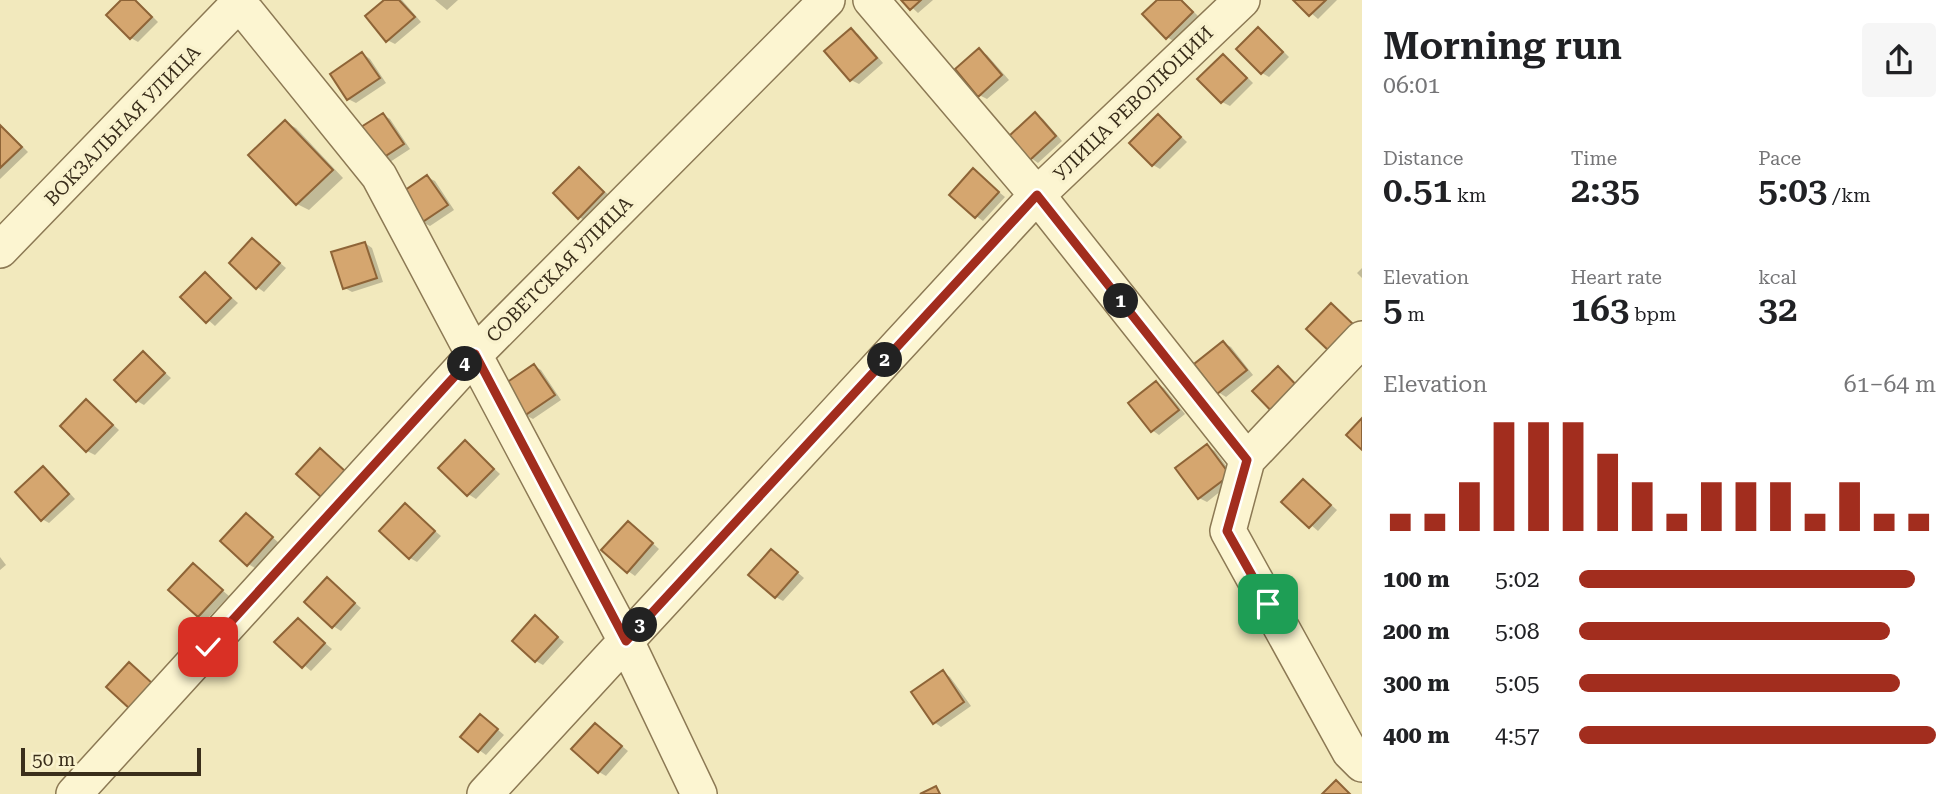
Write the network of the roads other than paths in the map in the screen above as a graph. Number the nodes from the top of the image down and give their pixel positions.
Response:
1 (827, 0) edge
2 (871, 0) edge
3 (1242, 0) edge
4 (241, 2) edge
5 (1037, 195) junction
6 (0, 250) edge
7 (1362, 339) edge
8 (475, 354) junction
9 (1247, 460) junction
10 (626, 641) junction
11 (1358, 752) edge
12 (74, 794) edge
13 (485, 794) edge
14 (699, 794) edge

1 - 8 street, СОВЕТСКАЯ УЛИЦА
2 - 5 street
3 - 5 street, УЛИЦА РЕВОЛЮЦИИ
4 - 6 street, ВОКЗАЛЬНАЯ УЛИЦА
4 - 8 street
5 - 9 street
5 - 10 street, УЛИЦА РЕВОЛЮЦИИ
7 - 9 street
8 - 10 street
8 - 12 street, СОВЕТСКАЯ УЛИЦА
9 - 11 street
10 - 13 street, УЛИЦА РЕВОЛЮЦИИ
10 - 14 street

